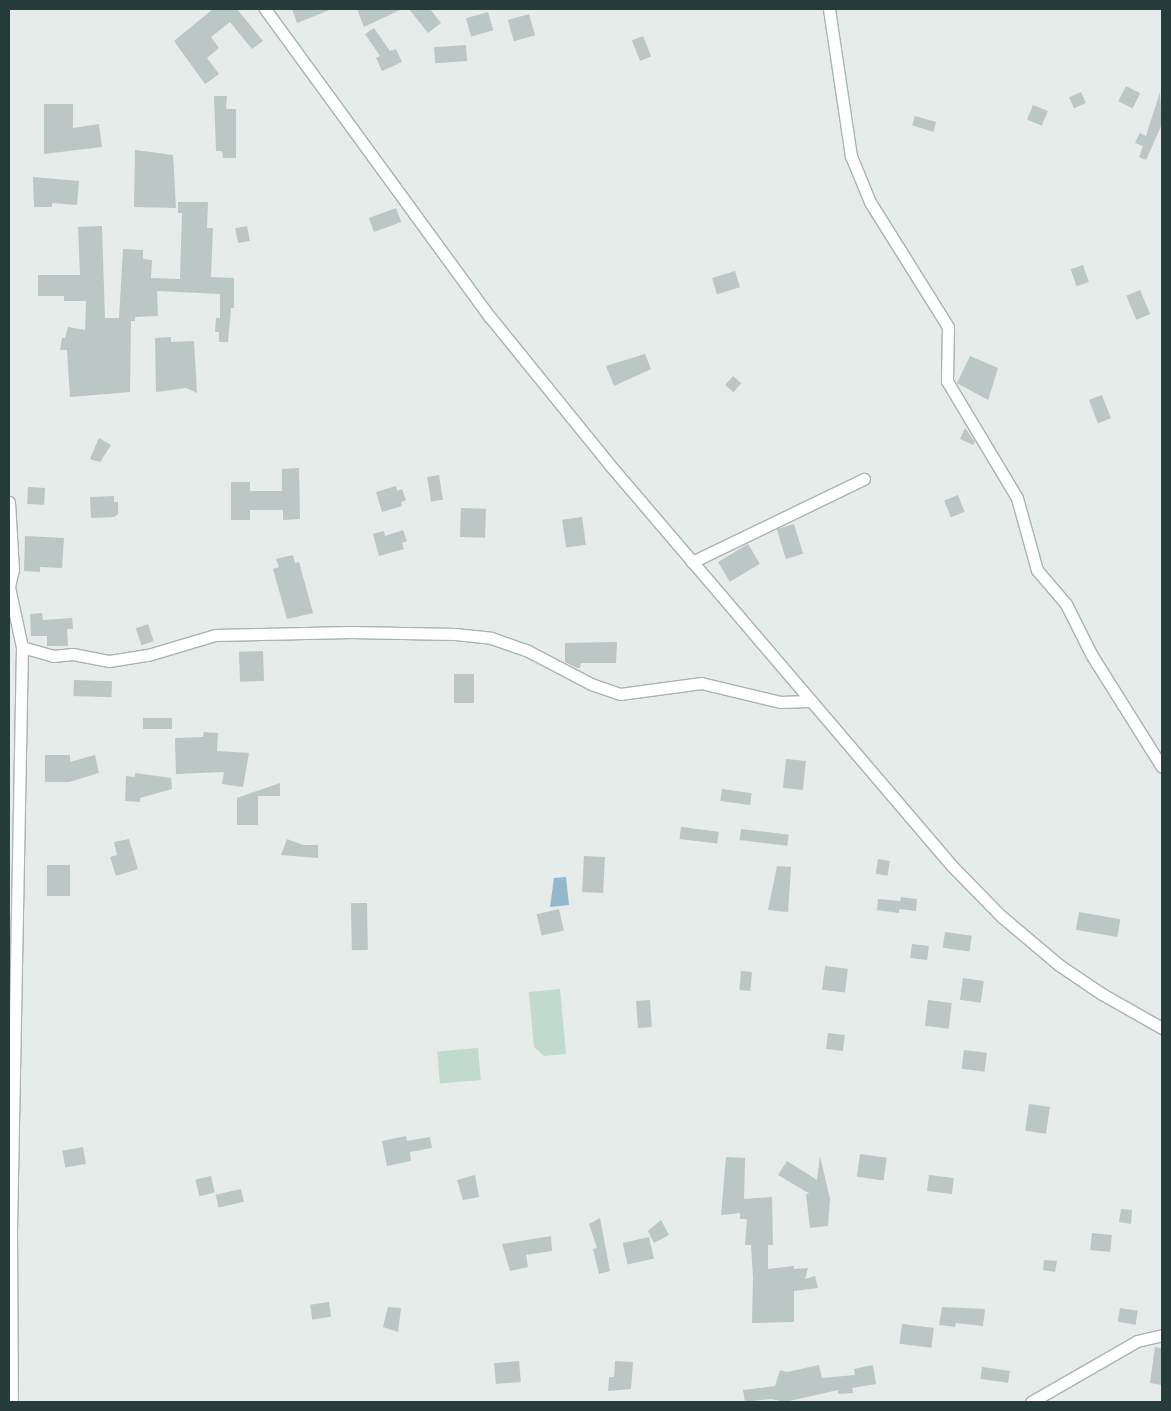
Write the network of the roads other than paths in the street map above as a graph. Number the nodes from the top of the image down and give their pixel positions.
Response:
1 (265, 9) edge
2 (829, 9) edge
3 (864, 480) dead end
4 (9, 502) edge
5 (692, 562) junction
6 (22, 647) junction
7 (808, 700) junction
8 (1162, 767) edge
9 (14, 835) edge
10 (12, 971) edge
11 (1162, 1028) edge
12 (11, 1099) edge
13 (10, 1230) edge
14 (1162, 1335) edge
15 (12, 1402) edge
16 (1031, 1402) edge

1 - 5 street
2 - 8 street
3 - 5 street
4 - 6 street
5 - 7 street
6 - 7 street
6 - 9 street
7 - 11 street
9 - 10 street
10 - 12 street
12 - 13 street
13 - 15 street
14 - 16 street

